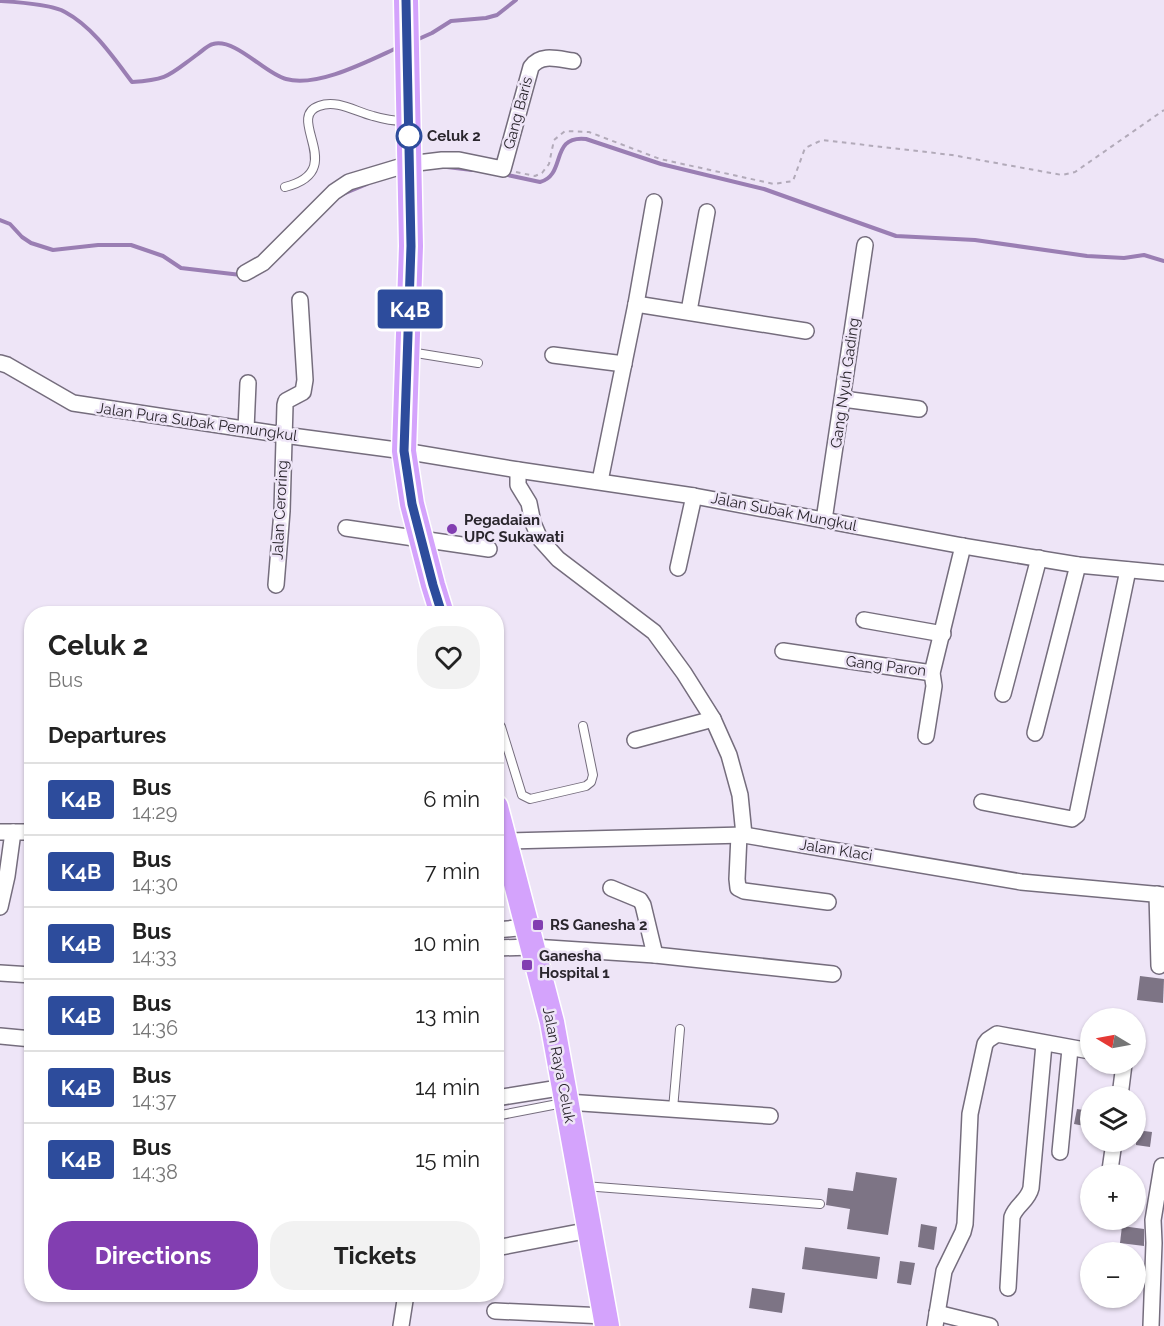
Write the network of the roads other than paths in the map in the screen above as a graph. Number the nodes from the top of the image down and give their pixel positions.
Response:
1 (406, 7) edge
2 (573, 61) dead end
3 (409, 122) junction
4 (410, 169) junction
5 (285, 187) dead end
6 (654, 202) dead end
7 (707, 212) dead end
8 (865, 245) dead end
9 (245, 273) dead end
10 (300, 300) dead end
11 (636, 304) junction
12 (689, 311) junction
13 (806, 331) dead end
14 (409, 351) junction
15 (553, 355) dead end
16 (0, 363) edge
17 (478, 363) dead end
18 (624, 364) junction
19 (248, 383) dead end
20 (843, 399) junction
21 (919, 409) dead end
22 (246, 429) junction
23 (284, 435) junction
24 (404, 451) junction
25 (518, 470) junction
26 (600, 481) junction
27 (694, 496) junction
28 (824, 520) junction
29 (346, 528) dead end
30 (422, 541) junction
31 (963, 546) junction
32 (489, 549) dead end
33 (1039, 558) junction
34 (1078, 565) junction
35 (678, 568) dead end
36 (1128, 570) junction
37 (1164, 573) edge
38 (276, 585) dead end
39 (440, 606) edge
40 (864, 620) dead end
41 (943, 634) junction
42 (783, 651) dead end
43 (933, 673) junction
44 (1003, 694) dead end
45 (713, 719) junction
46 (583, 726) dead end
47 (1035, 734) dead end
48 (926, 736) dead end
49 (504, 737) edge
50 (635, 740) dead end
51 (981, 802) dead end
52 (7, 832) edge
53 (24, 832) edge
54 (741, 835) junction
55 (504, 848) edge
56 (611, 888) dead end
57 (1160, 895) edge
58 (828, 902) dead end
59 (0, 907) edge
60 (504, 931) edge
61 (526, 934) junction
62 (504, 944) edge
63 (655, 955) junction
64 (1159, 966) dead end
65 (0, 973) edge
66 (24, 974) edge
67 (833, 974) dead end
68 (680, 1029) dead end
69 (0, 1036) edge
70 (24, 1038) edge
71 (1044, 1044) junction
72 (1070, 1049) junction
73 (1080, 1050) edge
74 (566, 1094) junction
75 (504, 1098) edge
76 (674, 1109) junction
77 (504, 1115) edge
78 (770, 1116) dead end
79 (1060, 1152) dead end
80 (1162, 1166) dead end
81 (583, 1186) junction
82 (820, 1204) dead end
83 (590, 1230) junction
84 (504, 1246) edge
85 (1008, 1288) dead end
86 (405, 1302) edge
87 (495, 1311) dead end
88 (936, 1319) edge
89 (606, 1321) edge
90 (401, 1326) edge
91 (990, 1326) edge
92 (1151, 1326) edge

1 - 3 highway
2 - 4 street, Gang Baris
3 - 4 highway
3 - 5 lane
4 - 9 street
4 - 14 highway
6 - 11 street
7 - 12 street
8 - 20 street, Gang Nyuh Gading
10 - 23 street, Jalan Ceroring
11 - 12 street
11 - 18 street
12 - 13 street
14 - 17 lane
14 - 24 highway
15 - 18 street
16 - 22 street, Jalan Pura Subak Pemungkul
18 - 26 street
19 - 22 street
20 - 21 street
20 - 28 street, Gang Nyuh Gading
22 - 23 street, Jalan Pura Subak Pemungkul
23 - 24 street, Jalan Pura Subak Pemungkul
23 - 38 street, Jalan Ceroring
24 - 25 street, Jalan Subak Mungkul
24 - 30 highway
25 - 26 street, Jalan Subak Mungkul
25 - 45 street
26 - 27 street, Jalan Subak Mungkul
27 - 28 street, Jalan Subak Mungkul
27 - 35 street
28 - 31 street, Jalan Subak Mungkul
29 - 30 street
30 - 32 street
30 - 39 highway
31 - 33 street, Jalan Subak Mungkul
31 - 41 street, Gang Paron
33 - 34 street, Jalan Subak Mungkul
33 - 44 street
34 - 36 street, Jalan Subak Mungkul
34 - 47 street
36 - 37 street, Jalan Subak Mungkul
36 - 51 street
40 - 41 street
41 - 43 street, Gang Paron
42 - 43 street, Gang Paron
43 - 48 street
45 - 50 street
45 - 54 street
46 - 49 lane
52 - 53 street
52 - 59 street
54 - 55 street, Jalan Klaci
54 - 57 street, Jalan Klaci
54 - 58 street
55 - 61 highway, Jalan Raya Celuk
56 - 63 street
57 - 64 street
60 - 61 street
61 - 62 street
61 - 63 street
61 - 74 highway, Jalan Raya Celuk
63 - 67 street
65 - 66 street
68 - 76 lane
69 - 70 street
71 - 72 street
71 - 85 street
71 - 88 street
72 - 73 street
72 - 79 street
74 - 75 street
74 - 76 street
74 - 77 lane
74 - 81 highway, Jalan Raya Celuk
76 - 78 street
80 - 92 street
81 - 82 lane
81 - 83 highway, Jalan Raya Celuk
83 - 84 street
83 - 89 highway, Jalan Raya Celuk
86 - 90 street
87 - 89 street
88 - 91 street

